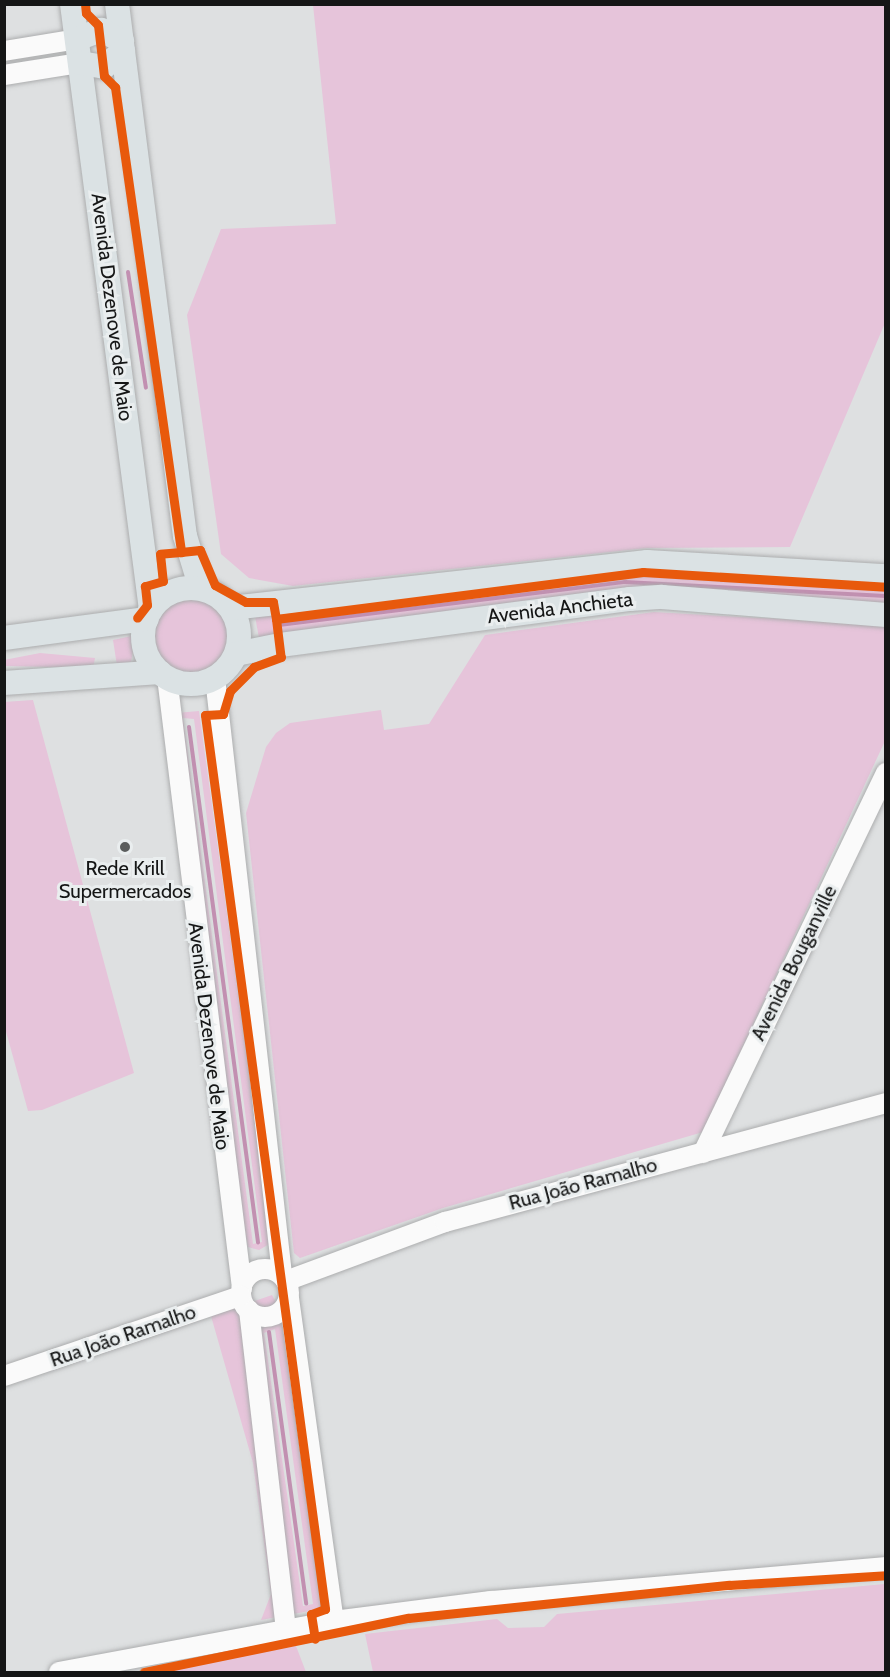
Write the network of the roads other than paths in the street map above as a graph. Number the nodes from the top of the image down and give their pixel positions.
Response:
1 (72, 4) edge
2 (117, 4) edge
3 (77, 39) junction
4 (122, 46) junction
5 (4, 51) edge
6 (80, 63) junction
7 (4, 75) edge
8 (885, 576) edge
9 (201, 589) junction
10 (231, 608) junction
11 (149, 615) junction
12 (885, 615) edge
13 (4, 638) edge
14 (236, 654) junction
15 (163, 674) junction
16 (215, 678) junction
17 (4, 683) edge
18 (885, 773) edge
19 (885, 1103) edge
20 (703, 1153) junction
21 (282, 1251) junction
22 (237, 1259) junction
23 (286, 1284) junction
24 (244, 1298) junction
25 (4, 1376) edge
26 (885, 1567) edge
27 (334, 1621) junction
28 (286, 1629) junction
29 (58, 1672) edge

1 - 3 main road, Avenida Dezenove de Maio
2 - 4 main road
3 - 4 main road
3 - 5 street
3 - 6 main road, Avenida Dezenove de Maio
4 - 6 main road
4 - 9 main road
6 - 7 street
6 - 11 main road, Avenida Dezenove de Maio
8 - 10 main road, Avenida Anchieta
9 - 10 main road
9 - 11 main road
10 - 14 main road
11 - 13 main road
11 - 15 main road
12 - 14 main road, Avenida Anchieta
14 - 16 main road
15 - 16 main road
15 - 17 main road
15 - 22 street, Avenida Dezenove de Maio
16 - 21 street
18 - 20 street, Avenida Bouganville
19 - 20 street, Rua João Ramalho
20 - 23 street, Rua João Ramalho
21 - 22 street
21 - 23 street
22 - 24 street, Avenida Dezenove de Maio
23 - 24 street
23 - 24 street
23 - 27 street
24 - 25 street, Rua João Ramalho
24 - 28 street, Avenida Dezenove de Maio
26 - 27 street
27 - 28 street
28 - 29 street

